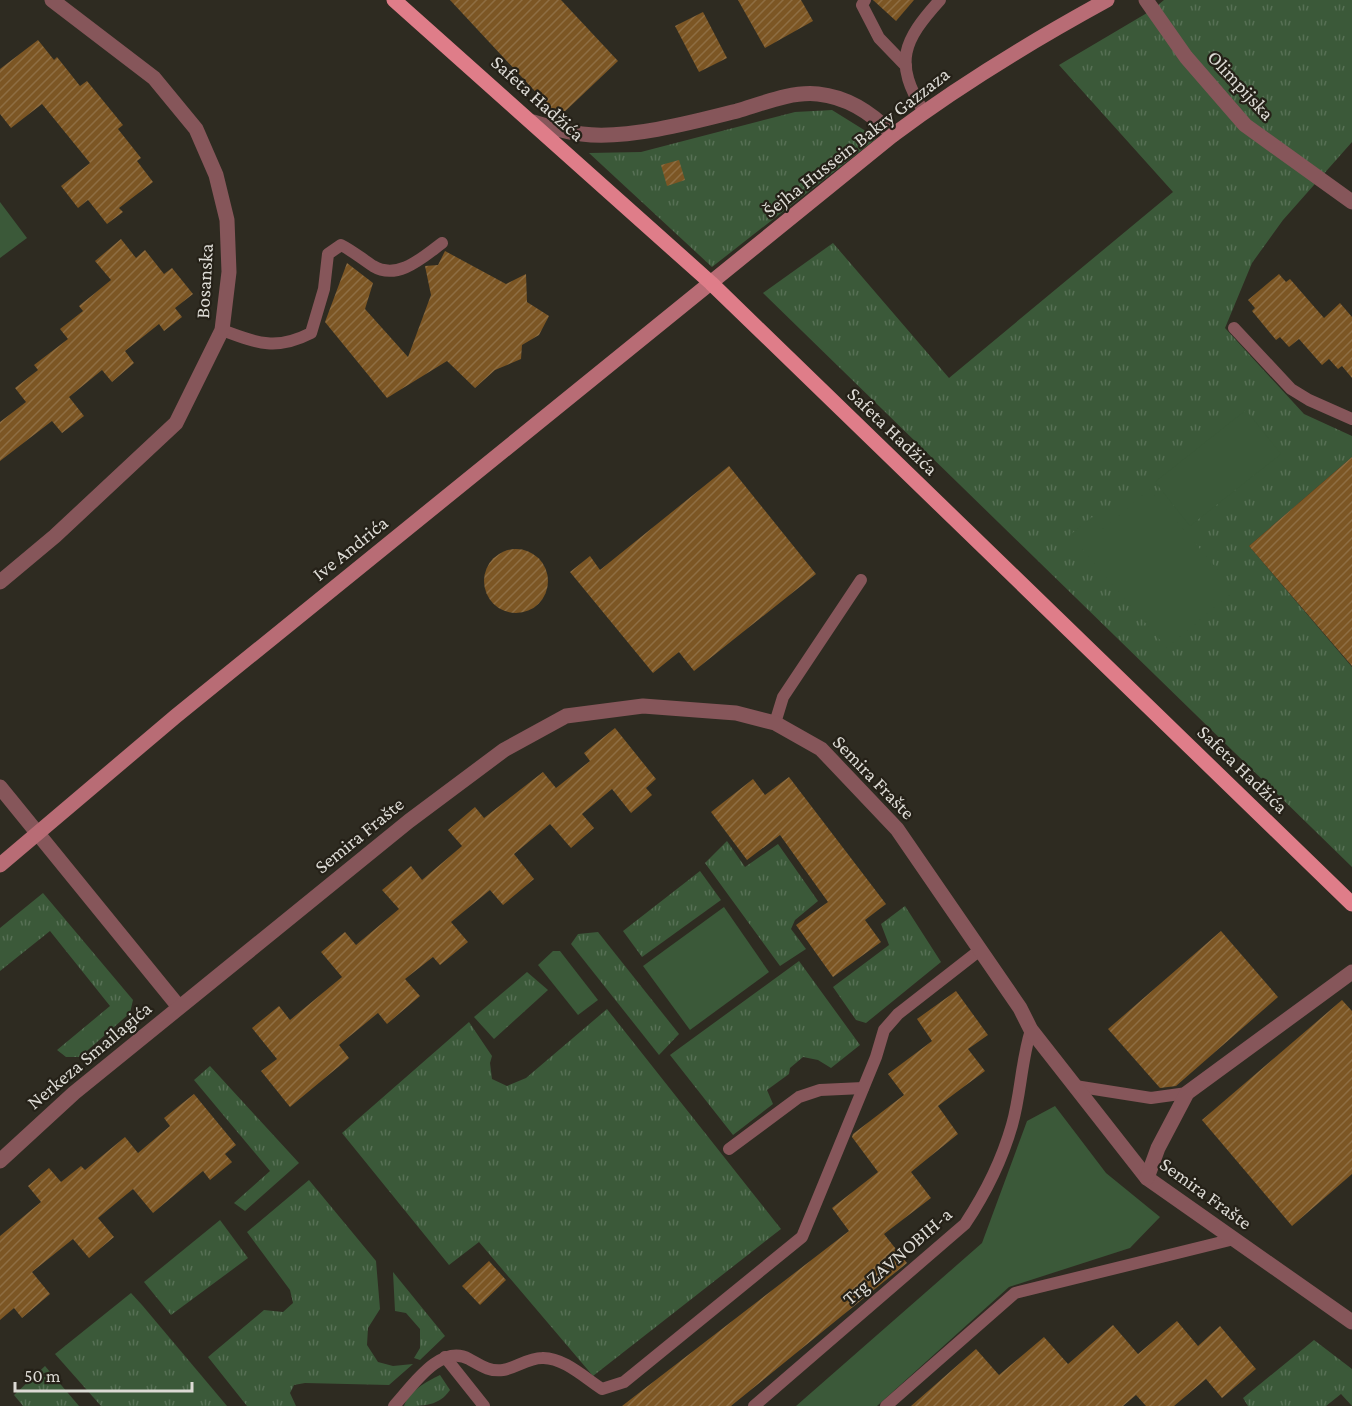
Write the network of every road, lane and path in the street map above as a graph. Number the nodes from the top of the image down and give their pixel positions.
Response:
1 (52, 0) edge
2 (394, 0) edge
3 (865, 0) edge
4 (940, 0) edge
5 (1107, 0) edge
6 (1146, 0) edge
7 (906, 66) junction
8 (924, 112) junction
9 (533, 122) junction
10 (893, 135) junction
11 (1352, 202) edge
12 (442, 243) dead end
13 (729, 268) joint
14 (711, 283) junction
15 (1234, 328) dead end
16 (222, 330) junction
17 (1352, 419) edge
18 (861, 580) dead end
19 (0, 582) edge
20 (775, 723) junction
21 (0, 788) edge
22 (37, 833) junction
23 (0, 865) edge
24 (1352, 904) edge
25 (980, 950) junction
26 (1352, 972) edge
27 (179, 1007) junction
28 (1031, 1030) junction
29 (1074, 1086) junction
30 (863, 1088) junction
31 (1187, 1093) junction
32 (729, 1149) dead end
33 (0, 1161) edge
34 (1147, 1178) junction
35 (1234, 1239) junction
36 (1352, 1322) edge
37 (445, 1357) junction
38 (394, 1406) edge
39 (484, 1406) edge
40 (754, 1406) edge
41 (886, 1406) edge

1 - 16 street, Bosanska
2 - 9 main road, Safeta Hadžića
3 - 7 lane
4 - 7 lane
5 - 8 main road, Šejha Hussein Bakry Gazzaza
6 - 11 street, Olimpijska
7 - 8 lane
8 - 10 main road, Šejha Hussein Bakry Gazzaza
9 - 10 street
9 - 14 main road, Safeta Hadžića
10 - 13 main road, Šejha Hussein Bakry Gazzaza
12 - 16 lane
13 - 14 main road, Ive Andrića
14 - 22 main road, Ive Andrića
14 - 24 main road, Safeta Hadžića
15 - 17 lane
16 - 19 street, Bosanska
18 - 20 lane
20 - 25 street, Semira Frašte
20 - 27 street, Semira Frašte
21 - 22 street
22 - 23 main road, Ive Andrića
22 - 27 street
25 - 28 street, Semira Frašte
25 - 30 lane
26 - 31 street
27 - 33 street, Nerkeza Smailagića
28 - 29 street, Semira Frašte
28 - 40 lane, Trg ZAVNOBIH-a
29 - 31 lane
29 - 34 street, Semira Frašte
30 - 32 lane
30 - 37 lane
31 - 34 street
34 - 35 street, Semira Frašte
35 - 36 street, Semira Frašte
35 - 41 lane
37 - 38 lane
37 - 39 lane

